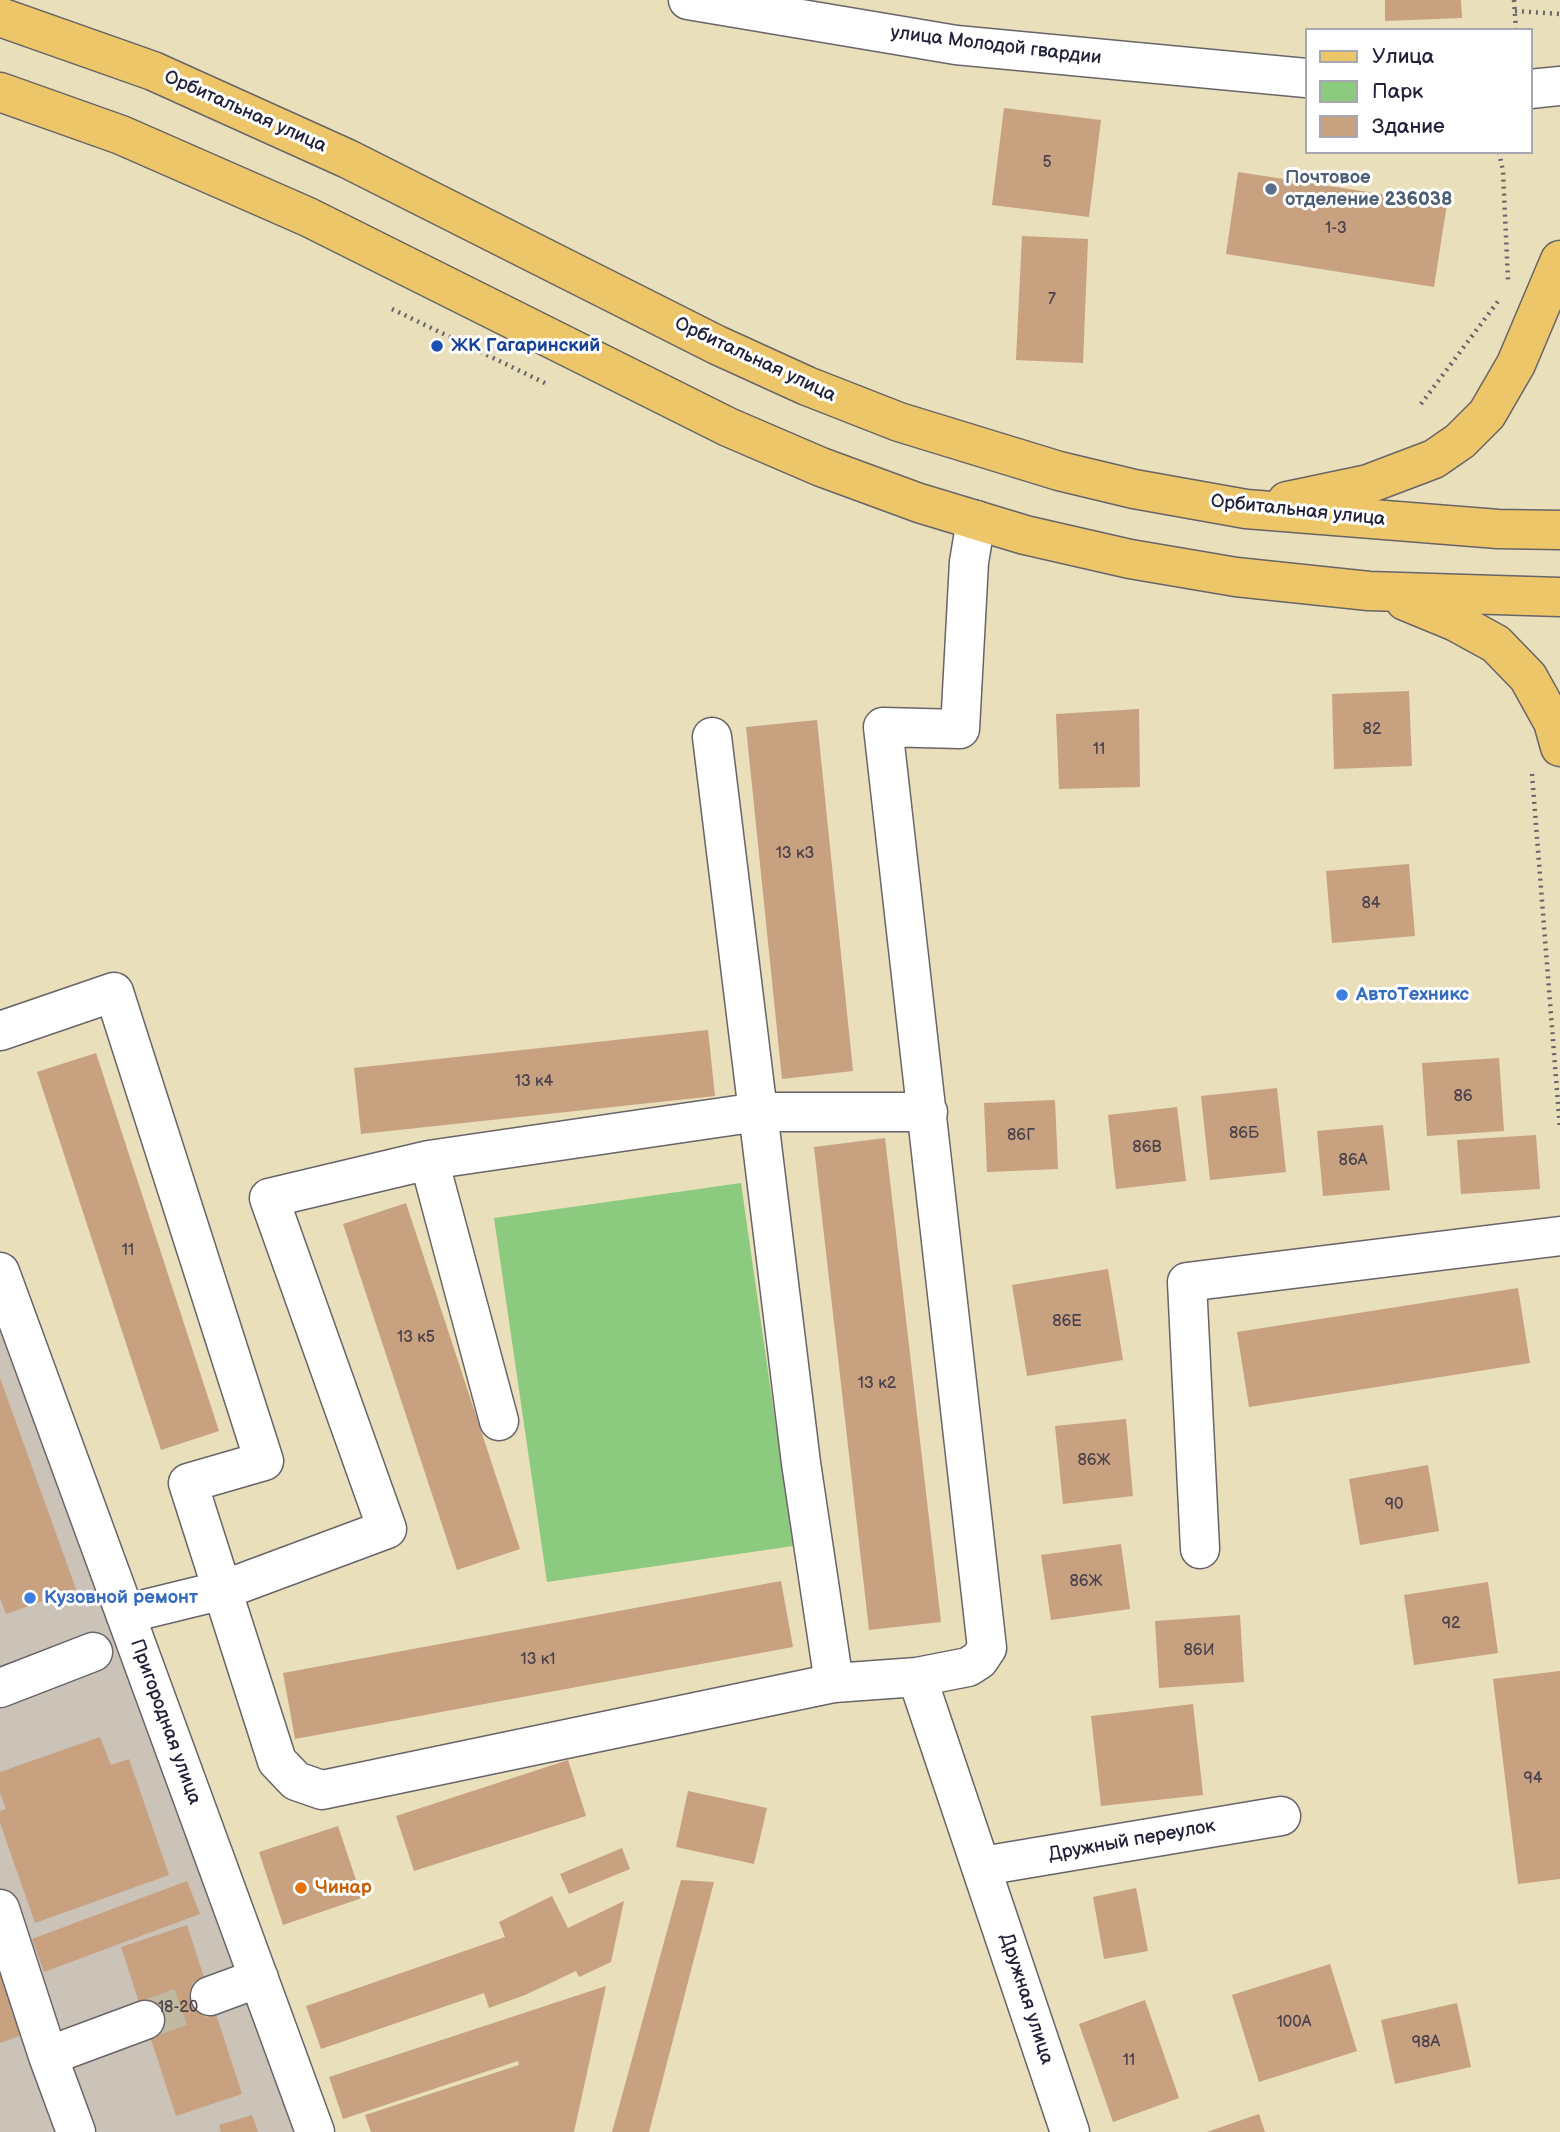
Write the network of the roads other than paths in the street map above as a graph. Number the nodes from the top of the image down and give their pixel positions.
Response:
1 (688, 0) edge
2 (0, 17) edge
3 (1304, 78) edge
4 (1560, 86) edge
5 (1532, 89) edge
6 (0, 92) edge
7 (1560, 261) edge
8 (1246, 509) junction
9 (976, 520) junction
10 (1560, 530) edge
11 (1369, 591) junction
12 (1560, 597) edge
13 (712, 737) dead end
14 (1544, 755) edge
15 (0, 1031) edge
16 (758, 1112) junction
17 (928, 1112) junction
18 (429, 1160) junction
19 (1560, 1236) edge
20 (0, 1272) edge
21 (499, 1421) dead end
22 (1200, 1549) dead end
23 (223, 1590) junction
24 (125, 1614) junction
25 (93, 1653) dead end
26 (917, 1676) junction
27 (834, 1683) junction
28 (0, 1688) edge
29 (1281, 1816) dead end
30 (983, 1866) junction
31 (0, 1909) edge
32 (259, 1978) junction
33 (210, 1996) tunnel mouth
34 (145, 2020) tunnel mouth
35 (48, 2056) junction
36 (76, 2132) edge
37 (315, 2132) edge
38 (1070, 2132) edge

1 - 3 street, улица Молодой гвардии
2 - 8 main road, Орбитальная улица
4 - 5 street
6 - 9 main road
7 - 8 main road
8 - 10 main road, Орбитальная улица
9 - 11 main road
9 - 17 street
11 - 12 main road
11 - 14 main road
13 - 16 street
15 - 23 street
16 - 17 street
16 - 18 street
16 - 27 street
17 - 26 street
18 - 21 street
18 - 23 street
19 - 22 street
20 - 24 street, Пригородная улица
23 - 24 street
23 - 27 street
24 - 32 street, Пригородная улица
25 - 28 street
26 - 27 street
26 - 30 street, Дружная улица
29 - 30 street, Дружный переулок
30 - 38 street, Дружная улица
31 - 35 street
32 - 33 street
32 - 37 street, Пригородная улица
34 - 35 street
35 - 36 street

